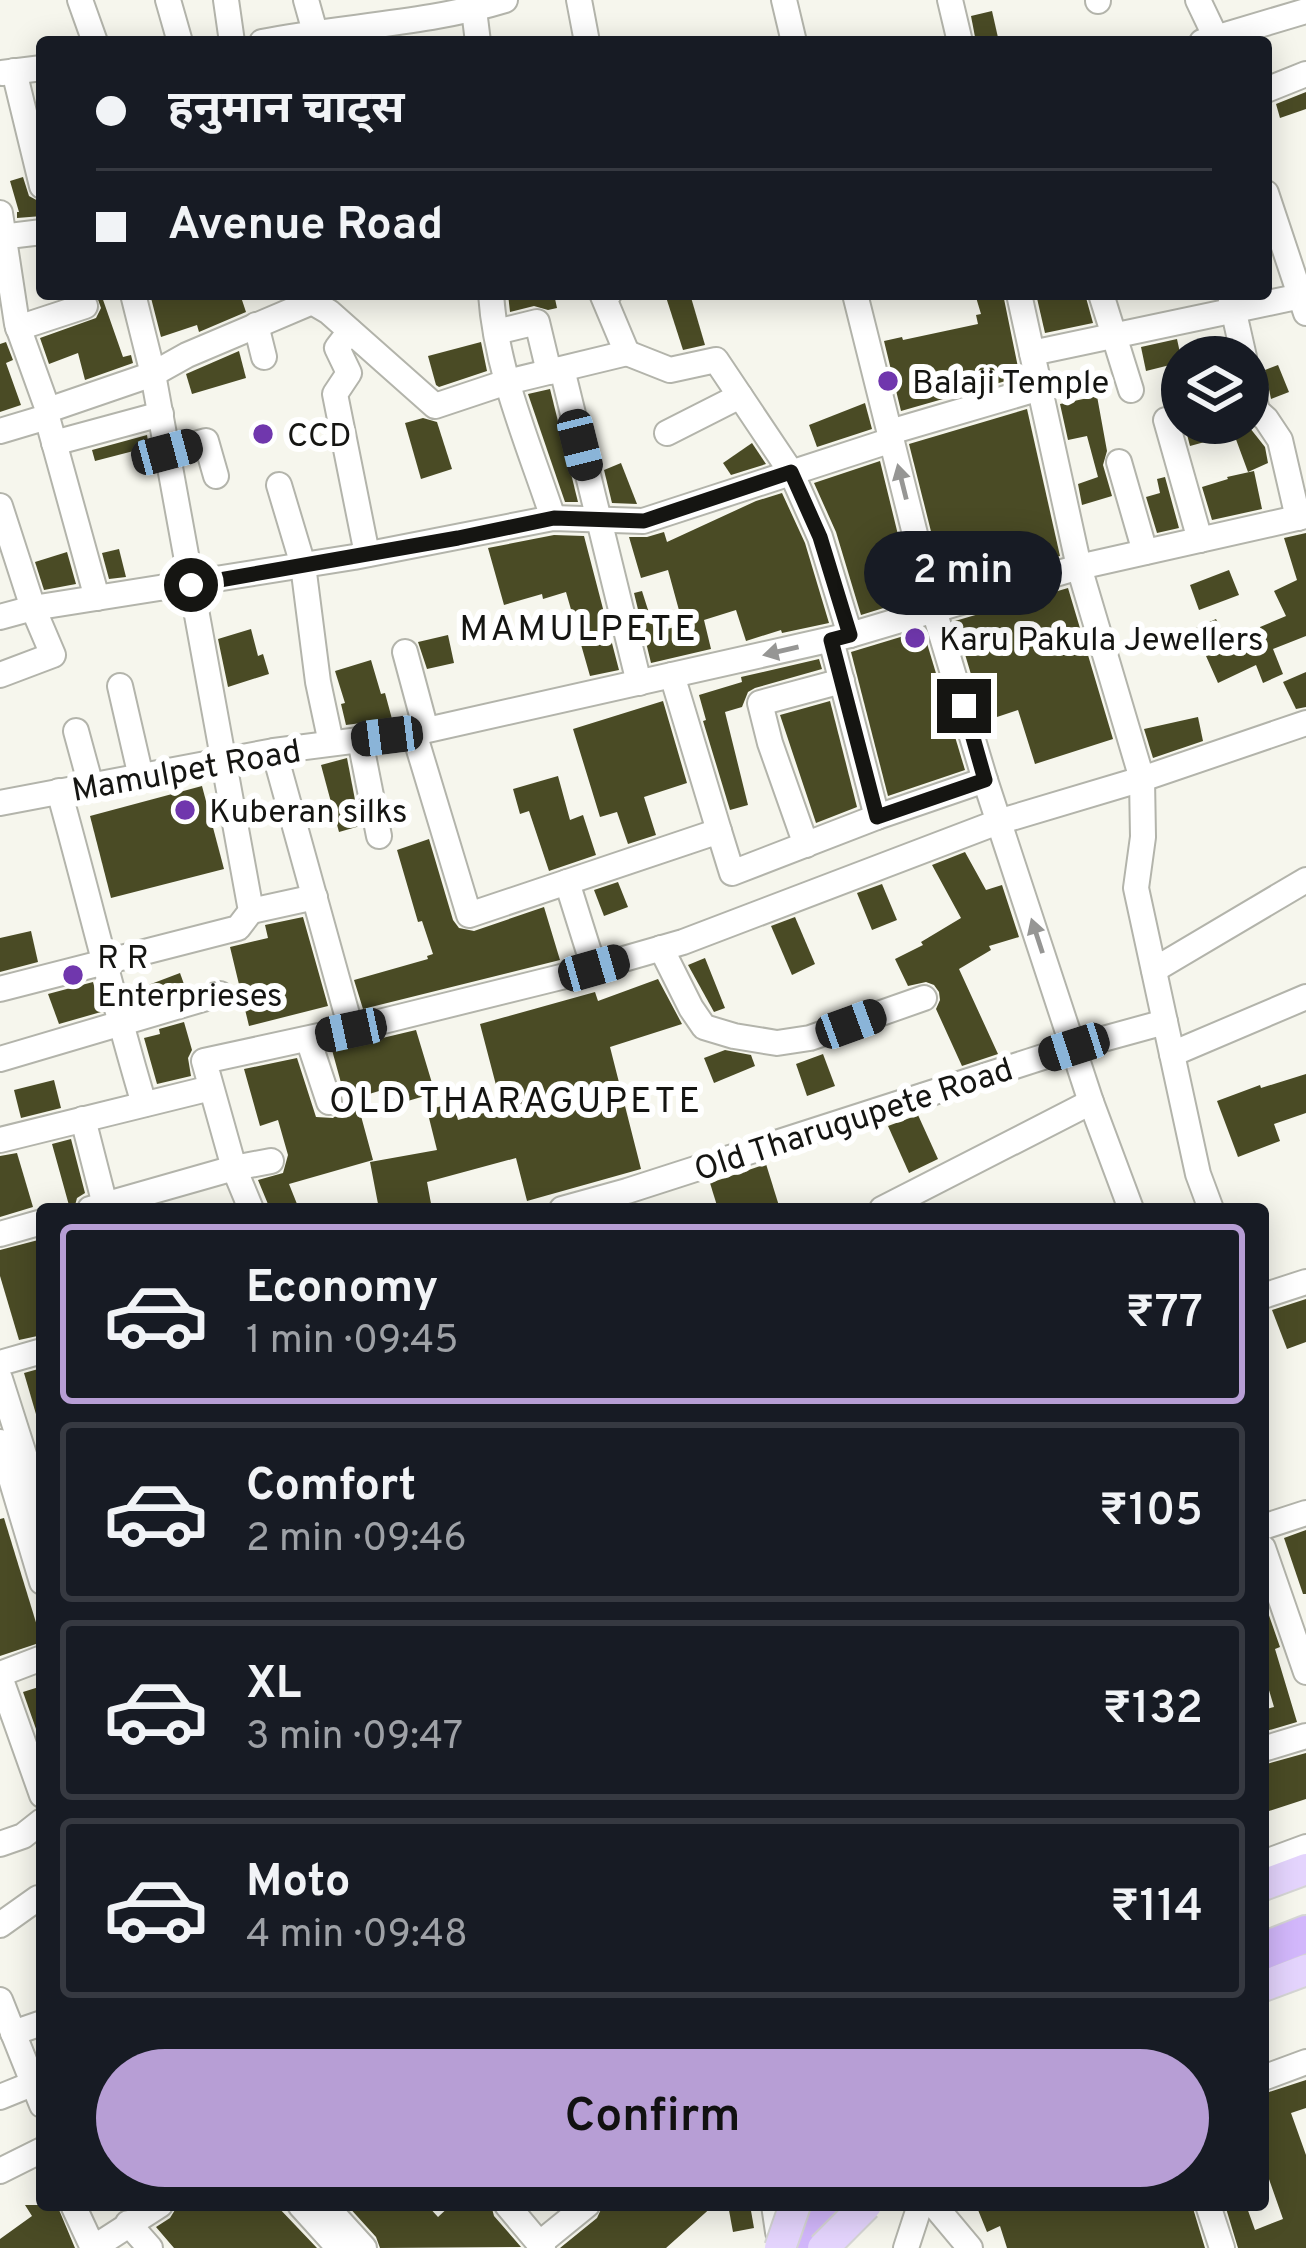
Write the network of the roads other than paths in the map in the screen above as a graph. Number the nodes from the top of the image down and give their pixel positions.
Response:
1 (80, 0) edge
2 (168, 0) edge
3 (226, 0) edge
4 (306, 0) edge
5 (505, 0) edge
6 (579, 0) edge
7 (784, 0) edge
8 (950, 0) edge
9 (1198, 0) edge
10 (429, 8) edge
11 (474, 10) junction
12 (1306, 11) edge
13 (315, 32) junction
14 (93, 36) edge
15 (178, 36) edge
16 (231, 36) edge
17 (294, 36) edge
18 (477, 36) edge
19 (586, 36) edge
20 (793, 36) edge
21 (959, 36) edge
22 (1211, 36) edge
23 (1225, 36) edge
24 (7, 72) edge
25 (1306, 74) edge
26 (1272, 88) edge
27 (36, 166) edge
28 (1272, 210) edge
29 (1, 229) edge
30 (36, 232) edge
31 (5, 280) edge
32 (135, 300) edge
33 (307, 300) edge
34 (316, 300) edge
35 (492, 300) edge
36 (605, 300) edge
37 (857, 300) edge
38 (1020, 300) edge
39 (1103, 300) edge
40 (1232, 302) edge
41 (1304, 302) edge
42 (85, 306) dead end
43 (256, 326) junction
44 (18, 328) junction
45 (350, 331) junction
46 (496, 332) junction
47 (1115, 335) junction
48 (1239, 336) edge
49 (627, 353) junction
50 (1032, 353) junction
51 (264, 357) dead end
52 (555, 370) junction
53 (154, 374) junction
54 (507, 382) junction
55 (1040, 388) junction
56 (1131, 390) dead end
57 (740, 396) junction
58 (48, 414) junction
59 (160, 414) junction
60 (1269, 424) edge
61 (0, 431) edge
62 (667, 433) dead end
63 (891, 436) junction
64 (55, 443) junction
65 (1173, 444) edge
66 (167, 452) junction
67 (1119, 462) dead end
68 (791, 472) junction
69 (216, 476) dead end
70 (279, 485) dead end
71 (0, 506) edge
72 (1302, 517) edge
73 (554, 518) junction
74 (599, 521) junction
75 (1200, 540) junction
76 (1145, 552) junction
77 (367, 554) junction
78 (8, 556) edge
79 (303, 565) junction
80 (1079, 567) junction
81 (191, 585) junction
82 (97, 598) junction
83 (34, 608) junction
84 (934, 610) junction
85 (0, 617) edge
86 (841, 637) junction
87 (405, 652) dead end
88 (0, 675) edge
89 (672, 675) junction
90 (842, 681) junction
91 (639, 682) junction
92 (120, 686) dead end
93 (1306, 723) edge
94 (76, 731) dead end
95 (420, 732) junction
96 (361, 740) junction
97 (332, 743) junction
98 (274, 751) junction
99 (223, 762) junction
100 (141, 777) junction
101 (1142, 779) junction
102 (985, 780) junction
103 (91, 785) junction
104 (59, 791) junction
105 (0, 802) edge
106 (877, 817) junction
107 (998, 822) junction
108 (719, 831) junction
109 (379, 836) dead end
110 (806, 845) junction
111 (1306, 880) edge
112 (567, 882) junction
113 (315, 897) junction
114 (251, 911) junction
115 (662, 948) junction
116 (106, 964) junction
117 (594, 968) junction
118 (1154, 970) junction
119 (0, 989) edge
120 (220, 994) dead end
121 (1306, 997) edge
122 (924, 998) dead end
123 (119, 1022) junction
124 (1165, 1022) junction
125 (351, 1030) junction
126 (308, 1039) junction
127 (1074, 1047) junction
128 (1172, 1054) junction
129 (0, 1059) edge
130 (211, 1088) junction
131 (328, 1102) dead end
132 (1091, 1102) junction
133 (144, 1104) junction
134 (83, 1119) junction
135 (0, 1140) edge
136 (271, 1161) dead end
137 (234, 1168) junction
138 (631, 1200) edge
139 (97, 1203) edge
140 (112, 1203) edge
141 (249, 1203) edge
142 (894, 1203) edge
143 (1129, 1203) edge
144 (1209, 1203) edge
145 (36, 1224) edge
146 (0, 1234) edge
147 (1306, 1282) edge
148 (1269, 1294) edge
149 (36, 1354) edge
150 (0, 1363) edge
151 (0, 1379) edge
152 (14, 1447) edge
153 (36, 1497) edge
154 (1306, 1514) edge
155 (1269, 1525) edge
156 (36, 1541) edge
157 (1269, 1565) edge
158 (36, 1661) edge
159 (1306, 1672) edge
160 (0, 1676) edge
161 (1306, 1736) edge
162 (1269, 1747) edge
163 (36, 1778) edge
164 (36, 1826) edge
165 (0, 1844) edge
166 (1306, 1847) edge
167 (1269, 1861) edge
168 (1306, 1869) edge
169 (1269, 1883) edge
170 (36, 1899) edge
171 (1306, 1918) edge
172 (0, 1925) edge
173 (1269, 1933) edge
174 (1306, 1934) edge
175 (1269, 1949) edge
176 (1306, 1951) edge
177 (1269, 1965) edge
178 (1306, 1970) edge
179 (1280, 1994) edge
180 (0, 2000) edge
181 (36, 2025) edge
182 (13, 2033) junction
183 (1306, 2062) edge
184 (1269, 2076) edge
185 (36, 2083) edge
186 (36, 2091) edge
187 (0, 2097) edge
188 (36, 2153) edge
189 (0, 2171) edge
190 (76, 2211) edge
191 (149, 2211) edge
192 (305, 2211) edge
193 (330, 2211) edge
194 (512, 2211) edge
195 (579, 2211) edge
196 (814, 2211) edge
197 (827, 2211) edge
198 (858, 2211) edge
199 (918, 2211) edge
200 (939, 2211) edge
201 (1210, 2211) edge
202 (128, 2223) junction
203 (783, 2238) edge
204 (541, 2246) edge
205 (335, 2247) edge
206 (93, 2248) edge
207 (150, 2248) edge
208 (364, 2248) edge
209 (828, 2248) edge
210 (906, 2248) edge
211 (970, 2248) edge
212 (1222, 2248) edge

1 - 14 street
2 - 15 street
3 - 16 street
4 - 13 street
5 - 11 street
6 - 19 street
7 - 20 street
8 - 21 street
9 - 22 street
10 - 11 street
10 - 13 street
11 - 18 street
12 - 23 street
13 - 17 street
24 - 27 street
25 - 26 street
28 - 41 street
29 - 30 street
29 - 31 street
31 - 44 street
32 - 53 street
33 - 43 street
34 - 45 street
35 - 46 street
36 - 49 street
37 - 63 street
38 - 50 street
39 - 47 street
40 - 41 street
40 - 47 street
40 - 48 street
42 - 44 street
43 - 51 street
43 - 53 street
44 - 58 street
45 - 54 street
45 - 77 street
46 - 52 street
46 - 54 street
47 - 50 street
47 - 56 street
49 - 52 street
49 - 57 street
50 - 55 street
52 - 54 street
52 - 74 street
53 - 58 street
53 - 59 street
54 - 73 street
55 - 63 street
55 - 80 street
57 - 62 street
57 - 68 street
58 - 61 street
58 - 64 street
59 - 64 street
59 - 66 street
60 - 72 street
63 - 68 street
84 -> 63 street
64 - 82 street
65 - 75 street
66 - 69 street
66 - 81 street
67 - 76 street
68 - 74 street
68 - 86 street
70 - 79 street
71 - 78 street
72 - 75 street, Mamulpet Road
73 - 74 street
73 - 77 street
74 - 91 street
75 - 76 street, Mamulpet Road
76 - 80 street, Mamulpet Road
77 - 79 street
78 - 83 street
79 - 81 street
79 - 97 street
80 - 84 street, Mamulpet Road
80 - 101 street
81 - 82 street
81 - 99 street
82 - 83 street
83 - 85 street
83 - 88 street
84 - 86 street, Mamulpet Road
84 - 102 street
86 -> 89 street, Mamulpet Road
86 - 90 street
87 - 95 street
89 - 91 street, Mamulpet Road
89 - 108 street
90 - 106 street
90 - 110 street
91 - 95 street, Mamulpet Road
92 - 100 street
93 - 101 street
94 - 103 street
95 - 96 street, Mamulpet Road
95 - 112 street
96 - 97 street, Mamulpet Road
96 - 109 street
97 - 98 street, Mamulpet Road
98 - 99 street, Mamulpet Road
98 - 113 street
99 - 100 street, Mamulpet Road
99 - 114 street
100 - 103 street, Mamulpet Road
101 - 107 street
101 - 118 street
102 - 106 street
102 - 107 street
103 - 104 street, Mamulpet Road
104 - 105 street, Mamulpet Road
104 - 116 street
106 - 110 street
107 - 115 street
127 -> 107 street
108 - 110 street
108 - 112 street
111 - 118 street
112 - 117 street
113 - 114 street
113 - 125 street
114 - 116 street
115 - 117 street
115 - 122 street
116 - 119 street
116 - 123 street
117 - 125 street
118 - 124 street
120 - 123 street
121 - 128 street
123 - 129 street
123 - 133 street
124 - 127 street, Old Tharugupete Road
124 - 128 street
125 - 126 street
126 - 130 street
126 - 131 street
127 - 132 street
127 - 138 street, Old Tharugupete Road
128 - 144 street
130 - 133 street
130 - 137 street
132 - 142 street
132 - 143 street
133 - 134 street
134 - 135 street
134 - 139 street
136 - 137 street
137 - 140 street
137 - 141 street
145 - 146 street
147 - 148 street
149 - 150 street
151 - 152 street
152 - 153 street
152 - 156 street
154 - 155 street
157 - 159 street
158 - 160 street
160 - 163 street
161 - 162 street
164 - 165 street
166 - 167 street
168 - 169 main road
170 - 172 street
171 - 173 main road
174 - 175 highway
176 - 177 highway
178 - 179 main road
180 - 182 street
181 - 182 street
182 - 185 street
183 - 184 street
186 - 187 street
188 - 189 street
190 - 206 street
191 - 202 street
192 - 205 street
193 - 208 street
194 - 204 street
195 - 204 street
196 - 203 highway
197 - 203 highway
198 - 209 main road, bridge
199 - 210 street
200 - 211 street
201 - 212 street
202 - 206 street
202 - 207 street

